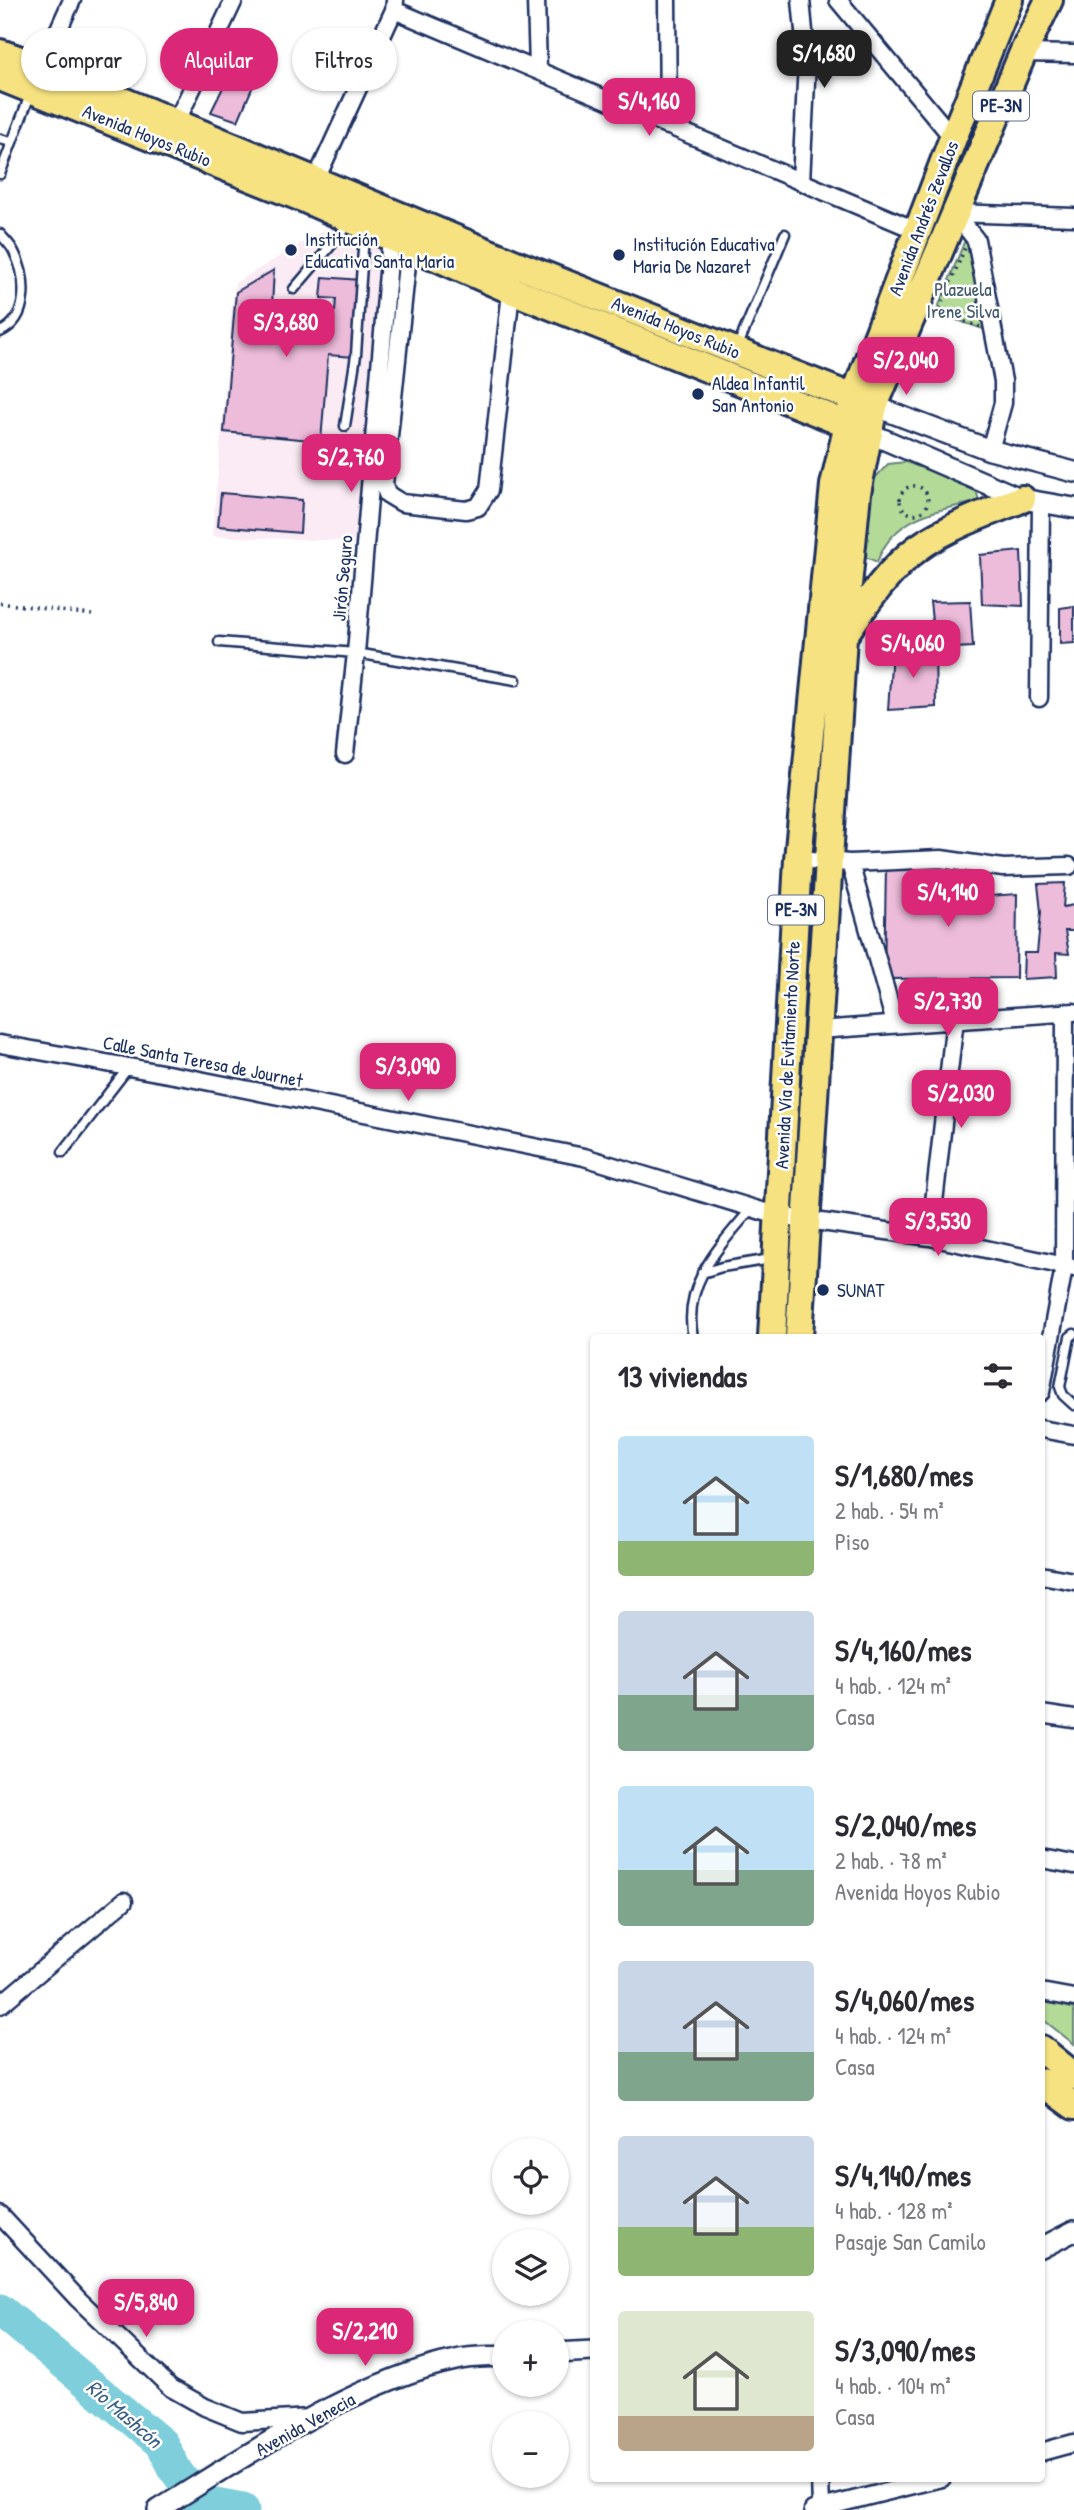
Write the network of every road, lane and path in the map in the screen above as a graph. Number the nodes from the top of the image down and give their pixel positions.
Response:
1 (72, 0) edge
2 (234, 0) edge
3 (536, 0) edge
4 (667, 0) edge
5 (801, 0) edge
6 (838, 0) edge
7 (1009, 0) edge
8 (1049, 0) edge
9 (395, 5) edge
10 (59, 28) edge
11 (0, 53) edge
12 (1023, 53) junction
13 (1074, 54) edge
14 (21, 67) edge
15 (538, 69) junction
16 (0, 76) edge
17 (21, 77) edge
18 (31, 91) edge
19 (70, 91) edge
20 (668, 126) junction
21 (171, 133) junction
22 (953, 138) junction
23 (0, 139) edge
24 (11, 142) junction
25 (0, 174) edge
26 (800, 181) junction
27 (311, 190) junction
28 (955, 213) junction
29 (1074, 217) edge
30 (377, 226) junction
31 (918, 231) junction
32 (785, 233) dead end
33 (0, 234) edge
34 (516, 264) junction
35 (294, 289) dead end
36 (511, 289) junction
37 (987, 329) joint
38 (0, 332) edge
39 (736, 351) junction
40 (864, 402) junction
41 (345, 426) dead end
42 (859, 428) junction
43 (990, 450) junction
44 (1074, 472) edge
45 (919, 487) joint
46 (1032, 500) junction
47 (1074, 508) edge
48 (0, 603) edge
49 (92, 615) dead end
50 (843, 637) junction
51 (219, 642) dead end
52 (356, 653) junction
53 (516, 680) dead end
54 (1039, 698) dead end
55 (345, 754) dead end
56 (798, 859) junction
57 (839, 863) junction
58 (1069, 866) dead end
59 (1070, 1012) edge
60 (955, 1019) junction
61 (895, 1023) junction
62 (818, 1030) junction
63 (0, 1044) edge
64 (128, 1068) junction
65 (63, 1152) dead end
66 (751, 1208) junction
67 (778, 1216) junction
68 (805, 1220) junction
69 (930, 1237) junction
70 (776, 1258) junction
71 (1069, 1267) edge
72 (702, 1273) junction
73 (693, 1334) edge
74 (772, 1334) edge
75 (799, 1334) edge
76 (1074, 1334) edge
77 (1045, 1374) edge
78 (1074, 1405) edge
79 (1045, 1430) edge
80 (1074, 1435) edge
81 (1045, 1576) edge
82 (1074, 1580) edge
83 (1045, 1715) edge
84 (1074, 1719) edge
85 (1045, 1860) edge
86 (1074, 1865) edge
87 (124, 1901) dead end
88 (1045, 1993) edge
89 (1074, 1998) edge
90 (0, 2005) edge
91 (1045, 2052) edge
92 (1074, 2076) edge
93 (1045, 2085) edge
94 (1074, 2106) edge
95 (0, 2215) edge
96 (1074, 2231) edge
97 (1045, 2246) edge
98 (590, 2351) edge
99 (569, 2352) edge
100 (492, 2357) edge
101 (316, 2417) junction
102 (1074, 2443) edge
103 (1045, 2451) edge
104 (820, 2482) edge
105 (926, 2482) edge
106 (817, 2509) edge
107 (158, 2510) edge

1 - 10 street
2 - 21 street
3 - 15 street
4 - 20 street
5 - 26 street
6 - 22 street
7 - 22 main road, Avenida Andrés Zevallos / PE-3N
8 - 12 main road, Avenida Andrés Zevallos / PE-3N
9 - 15 street
9 - 27 street
11 - 14 main road, Avenida Hoyos Rubio
12 - 13 street
12 - 28 main road, Avenida Andrés Zevallos / PE-3N
15 - 20 street
16 - 17 main road, Avenida Hoyos Rubio
18 - 24 lane
19 - 21 main road, Avenida Hoyos Rubio
20 - 26 street
21 - 27 main road, Avenida Hoyos Rubio
22 - 31 main road, Avenida Andrés Zevallos / PE-3N
23 - 24 lane
24 - 25 lane
26 - 31 street
27 - 30 main road, Avenida Hoyos Rubio
28 - 29 street
28 - 40 main road, Avenida Andrés Zevallos / PE-3N
28 - 43 street
30 - 34 main road, Avenida Hoyos Rubio
30 - 35 lane
30 - 36 main road, Avenida Hoyos Rubio
30 - 36 street
30 - 41 lane
30 - 52 street, Jirón Seguro
31 - 40 main road, Avenida Andrés Zevallos / PE-3N
32 - 39 lane
33 - 38 lane
34 - 36 street
34 - 39 main road, Avenida Hoyos Rubio
36 - 42 main road, Avenida Hoyos Rubio
37 - 37 path
39 - 40 main road, Avenida Hoyos Rubio
40 - 42 main road, Avenida Vía de Evitamiento Norte / PE-3N
40 - 43 street, Avenida Hoyos Rubio
42 - 46 street, Avenida Hoyos Rubio
42 - 50 main road, Avenida Vía de Evitamiento Norte / PE-3N
42 - 56 main road, Avenida Vía de Evitamiento Norte / PE-3N
43 - 44 street, Avenida Hoyos Rubio
45 - 45 path
46 - 47 street, Avenida Hoyos Rubio
46 - 50 main road
46 - 54 street
48 - 49 path
50 - 57 main road, Avenida Vía de Evitamiento Norte / PE-3N
51 - 52 lane
52 - 53 lane
52 - 55 street, Jirón Seguro
56 - 57 street
56 - 67 main road, Avenida Vía de Evitamiento Norte / PE-3N
57 - 58 street
57 - 61 street
57 - 62 main road, Avenida Vía de Evitamiento Norte / PE-3N
59 - 60 street
59 - 71 street
60 - 61 street
60 - 69 street
61 - 62 street
62 - 68 main road, Avenida Vía de Evitamiento Norte / PE-3N
63 - 64 street, Calle Santa Teresa de Journet
64 - 65 lane
64 - 66 street, Calle Santa Teresa de Journet
66 - 67 street, Calle Santa Teresa de Journet
66 - 72 lane
67 - 68 street, Calle Santa Teresa de Journet
67 - 70 main road, Avenida Vía de Evitamiento Norte / PE-3N
68 - 69 street, Calle Santa Teresa de Journet
68 - 75 main road, Avenida Vía de Evitamiento Norte / PE-3N
69 - 71 street, Calle Santa Teresa de Journet
70 - 72 lane
70 - 74 main road, Avenida Vía de Evitamiento Norte / PE-3N
71 - 77 street
72 - 73 lane
76 - 78 lane
79 - 80 street
81 - 82 street
83 - 84 street
85 - 86 street
87 - 90 street
88 - 89 street
91 - 92 main road
93 - 94 main road
95 - 101 street
96 - 97 street
98 - 99 street
100 - 101 street, Avenida Venecia
101 - 107 street, Avenida Venecia
102 - 103 street
104 - 106 street
105 - 106 street

